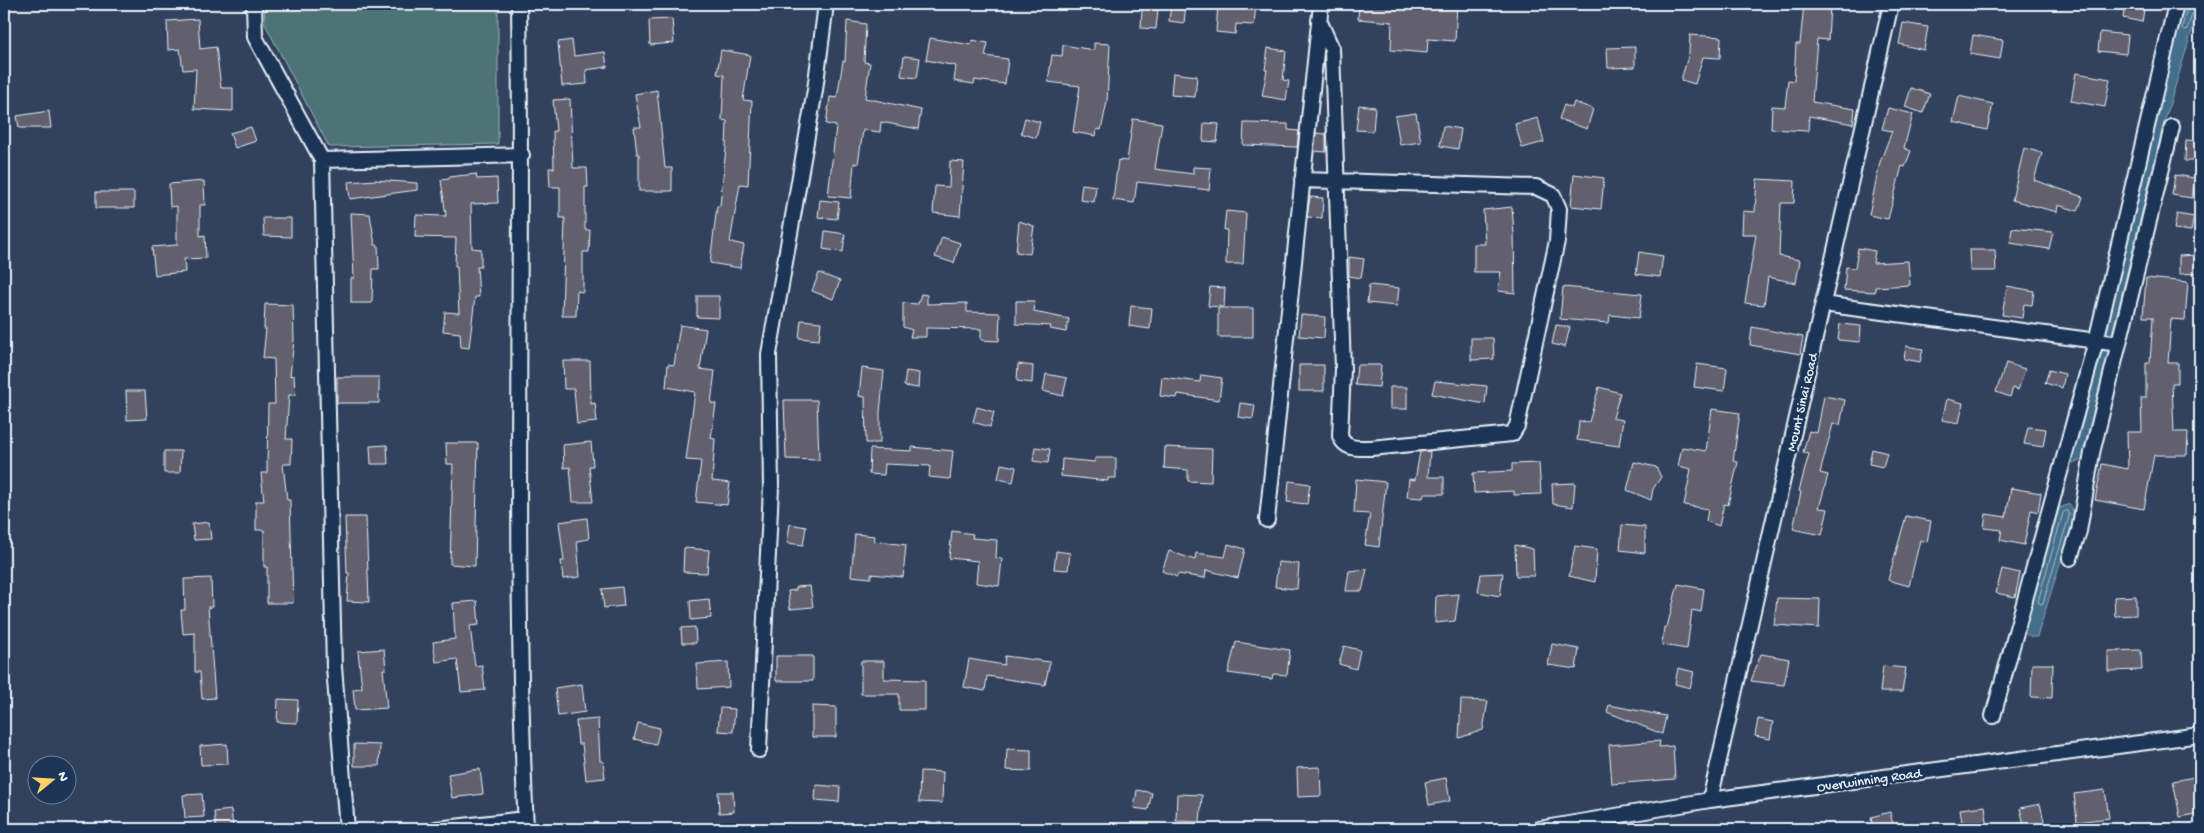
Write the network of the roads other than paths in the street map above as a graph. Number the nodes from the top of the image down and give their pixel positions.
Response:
1 (254, 4) edge
2 (519, 4) edge
3 (826, 4) edge
4 (1321, 4) edge
5 (1891, 4) edge
6 (2176, 4) edge
7 (1319, 20) junction
8 (2172, 127) dead end
9 (522, 156) junction
10 (322, 160) junction
11 (1302, 180) junction
12 (1337, 181) junction
13 (1823, 304) junction
14 (2096, 340) junction
15 (2119, 344) junction
16 (1267, 520) dead end
17 (2070, 558) dead end
18 (1993, 716) dead end
19 (2200, 735) edge
20 (759, 750) dead end
21 (1710, 800) junction
22 (526, 824) edge
23 (347, 829) edge
24 (436, 829) edge
25 (1539, 829) edge

1 - 10 street
2 - 9 street
3 - 20 street
4 - 7 street
5 - 13 street, Mount Sinai Road
6 - 14 street
7 - 11 street
7 - 12 street
8 - 15 street
9 - 10 street
9 - 22 street
10 - 23 street
11 - 12 street
11 - 16 street
12 - 12 street
13 - 14 street
13 - 21 street, Mount Sinai Road
14 - 15 street
14 - 18 street
15 - 17 street
19 - 21 street, Overwinning Road
21 - 25 street, Overwinning Road
22 - 24 street

